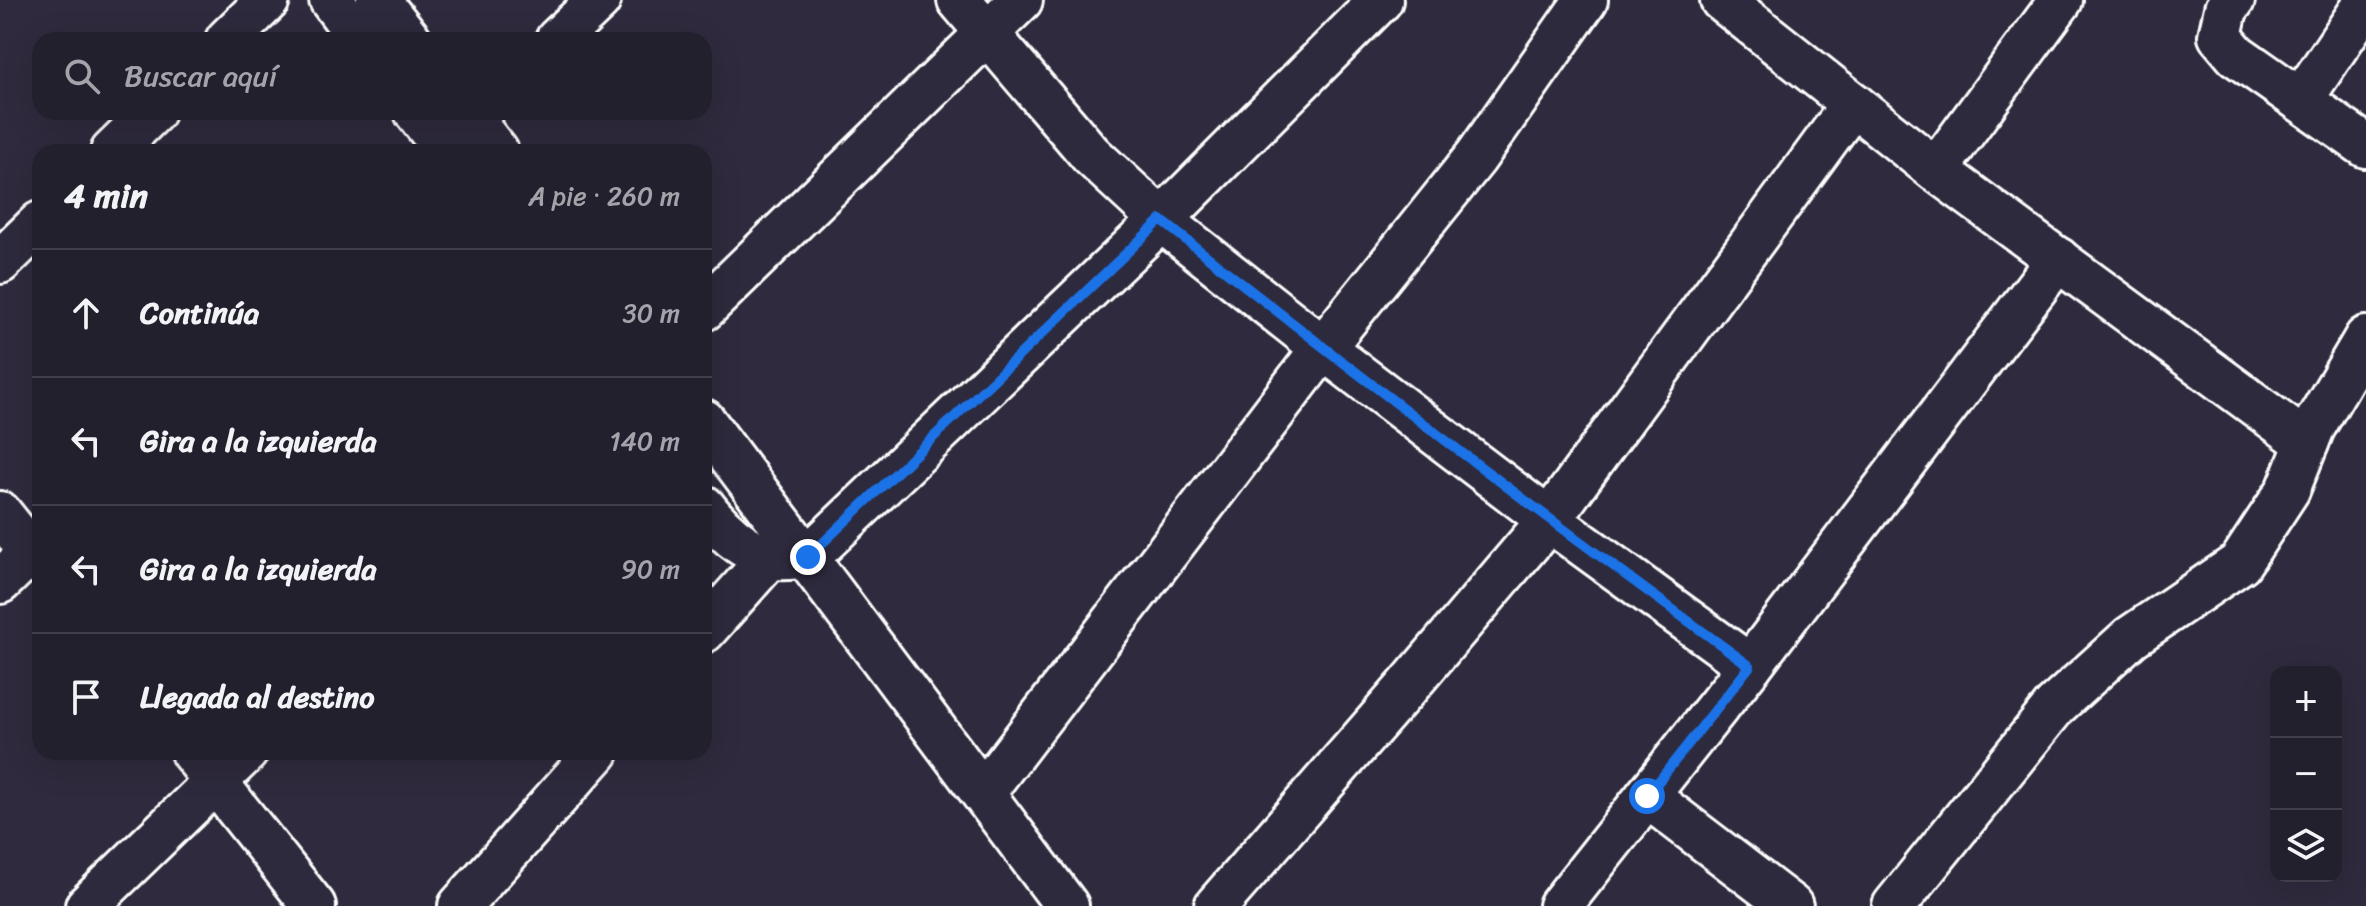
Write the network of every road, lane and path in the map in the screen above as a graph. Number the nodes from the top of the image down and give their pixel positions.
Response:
1 (268, 0) edge
2 (331, 0) edge
3 (378, 0) edge
4 (599, 0) edge
5 (959, 0) edge
6 (1021, 0) edge
7 (1381, 0) edge
8 (1586, 0) edge
9 (1722, 0) edge
10 (2061, 0) edge
11 (2233, 0) edge
12 (2366, 3) edge
13 (235, 32) edge
14 (355, 32) edge
15 (404, 32) edge
16 (565, 32) edge
17 (985, 34) junction
18 (2301, 100) junction
19 (1853, 104) junction
20 (145, 120) edge
21 (432, 120) edge
22 (464, 136) edge
23 (120, 144) edge
24 (2366, 146) edge
25 (1936, 170) junction
26 (1161, 220) junction
27 (32, 231) edge
28 (2058, 259) junction
29 (0, 262) edge
30 (712, 301) edge
31 (2366, 338) edge
32 (1323, 348) junction
33 (712, 434) edge
34 (2307, 443) junction
35 (0, 513) edge
36 (712, 518) edge
37 (1549, 520) junction
38 (32, 548) edge
39 (32, 557) edge
40 (789, 557) junction
41 (0, 582) edge
42 (712, 624) edge
43 (1750, 666) junction
44 (223, 760) edge
45 (590, 760) edge
46 (203, 767) edge
47 (983, 793) junction
48 (1647, 796) junction
49 (87, 906) edge
50 (314, 906) edge
51 (460, 906) edge
52 (1067, 906) edge
53 (1216, 906) edge
54 (1560, 906) edge
55 (1791, 906) edge
56 (1894, 906) edge

1 - 13 street
2 - 14 street
3 - 15 street
4 - 16 street
5 - 17 street
6 - 17 street
7 - 26 street
8 - 32 street
9 - 19 street
10 - 25 street
11 - 18 street
12 - 18 street
17 - 26 street
17 - 30 street
18 - 24 street
19 - 25 street
19 - 37 street
20 - 23 street
21 - 22 street
25 - 28 street
26 - 32 street
26 - 40 street
27 - 29 street
28 - 34 street
28 - 43 street
31 - 34 street
32 - 37 street
32 - 47 street
33 - 40 street
34 - 56 street
35 - 38 street
36 - 40 street
37 - 43 street
37 - 53 street
39 - 41 street
40 - 42 street
40 - 47 street
43 - 48 street
44 - 46 street
45 - 51 street
46 - 49 street
46 - 50 street
47 - 52 street
48 - 54 street
48 - 55 street

